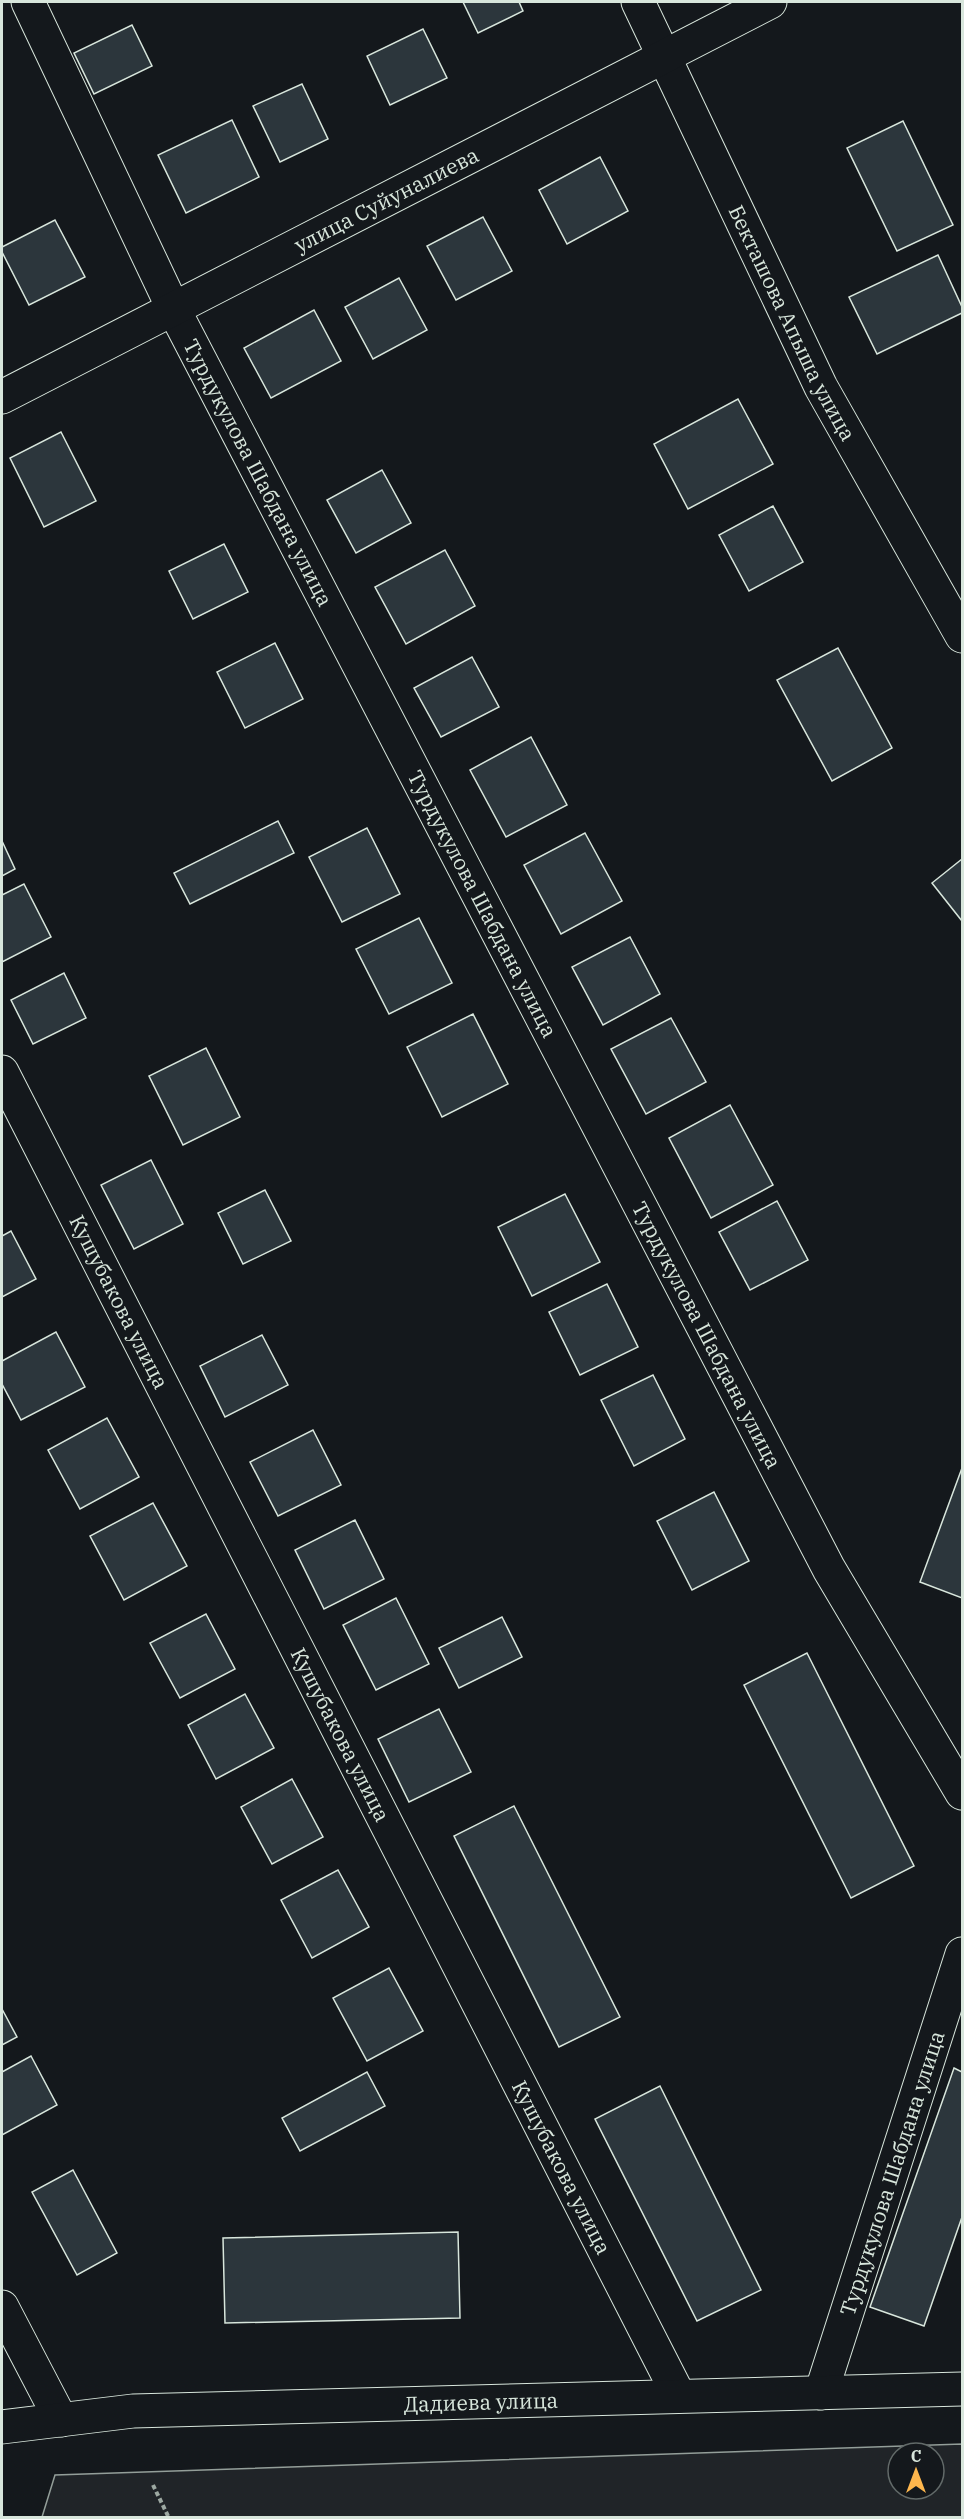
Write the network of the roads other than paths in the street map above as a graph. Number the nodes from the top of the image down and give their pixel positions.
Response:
1 (28, 2) edge
2 (638, 2) edge
3 (770, 2) edge
4 (663, 56) junction
5 (173, 308) junction
6 (2, 397) edge
7 (963, 636) edge
8 (2, 1072) edge
9 (963, 1793) edge
10 (963, 1954) edge
11 (2, 2307) edge
12 (963, 2389) edge
13 (821, 2392) junction
14 (679, 2396) junction
15 (61, 2420) junction
16 (2, 2427) edge

1 - 5 street, Турдукулова Шабдана улица
2 - 4 street, Бекташова Апыша улица
3 - 4 street, улица Суйуналиева
4 - 5 street, улица Суйуналиева
4 - 7 street, Бекташова Апыша улица
5 - 6 street, улица Суйуналиева
5 - 9 street, Турдукулова Шабдана улица
8 - 14 street, Кушубакова улица
10 - 13 street, Турдукулова Шабдана улица
11 - 15 street
12 - 13 street, Дадиева улица
13 - 14 street, Дадиева улица
14 - 15 street, Дадиева улица
15 - 16 street, Дадиева улица

